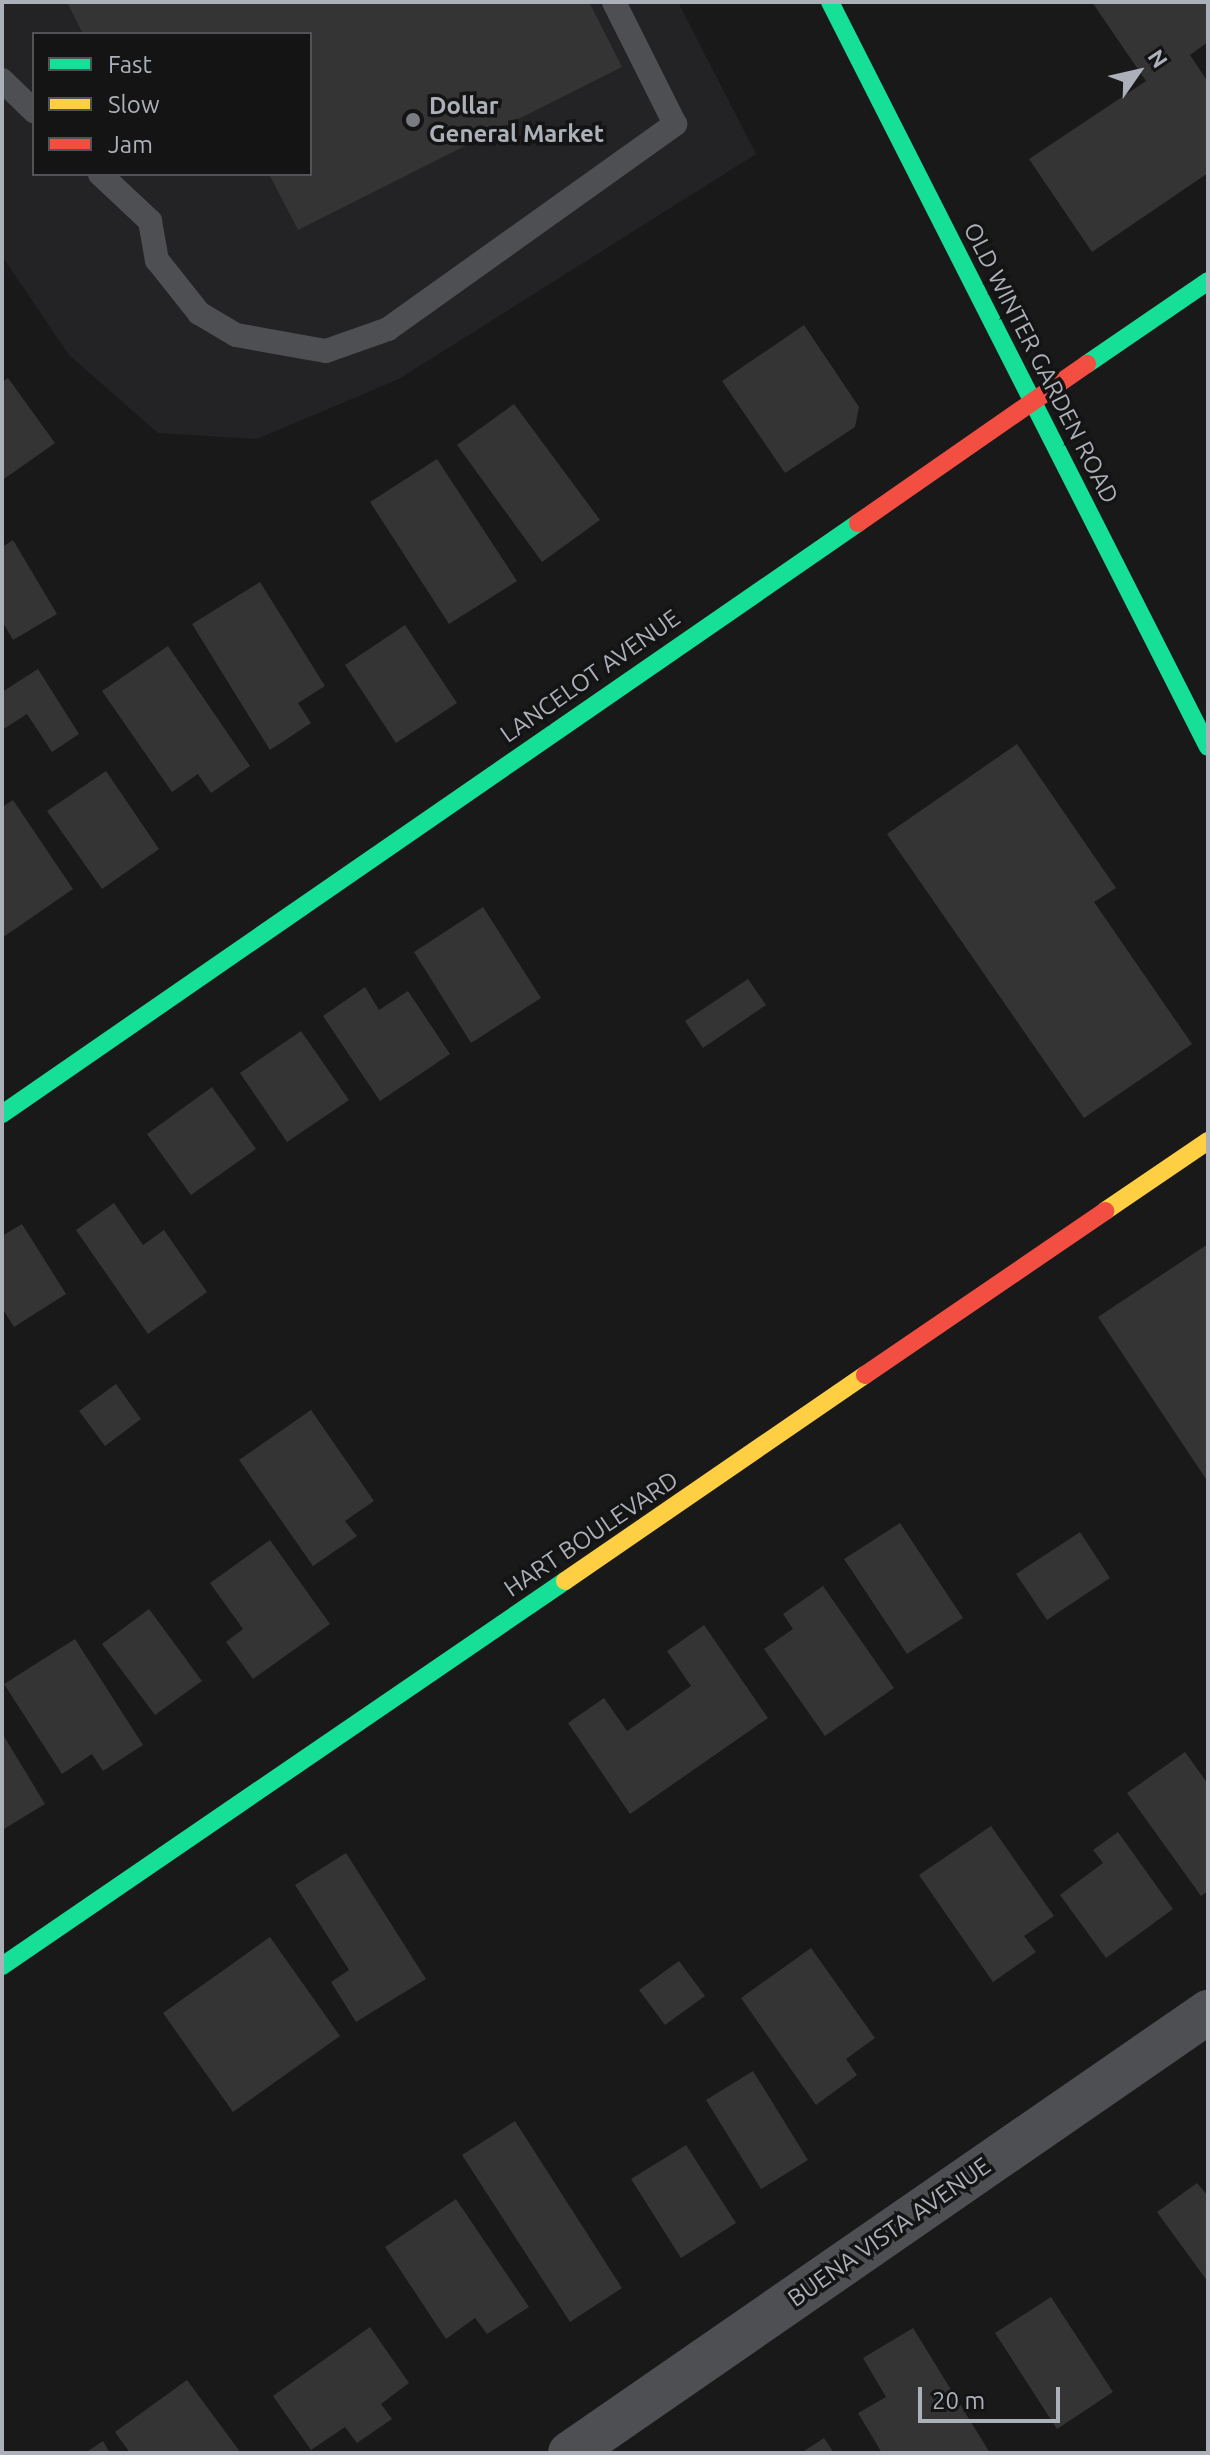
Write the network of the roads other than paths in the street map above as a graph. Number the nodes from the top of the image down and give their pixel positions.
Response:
1 (614, 2) edge
2 (830, 2) edge
3 (2, 80) edge
4 (32, 109) edge
5 (102, 176) edge
6 (1208, 281) edge
7 (1032, 398) junction
8 (1208, 747) edge
9 (2, 1114) edge
10 (1208, 1141) edge
11 (2, 1966) edge
12 (1208, 2012) edge
13 (570, 2453) edge

1 - 5 lane
2 - 7 street, OLD WINTER GARDEN ROAD
3 - 4 lane
6 - 7 street, LANCELOT AVENUE
7 - 8 street, OLD WINTER GARDEN ROAD
7 - 9 street, LANCELOT AVENUE
10 - 11 street, HART BOULEVARD
12 - 13 street, BUENA VISTA AVENUE

